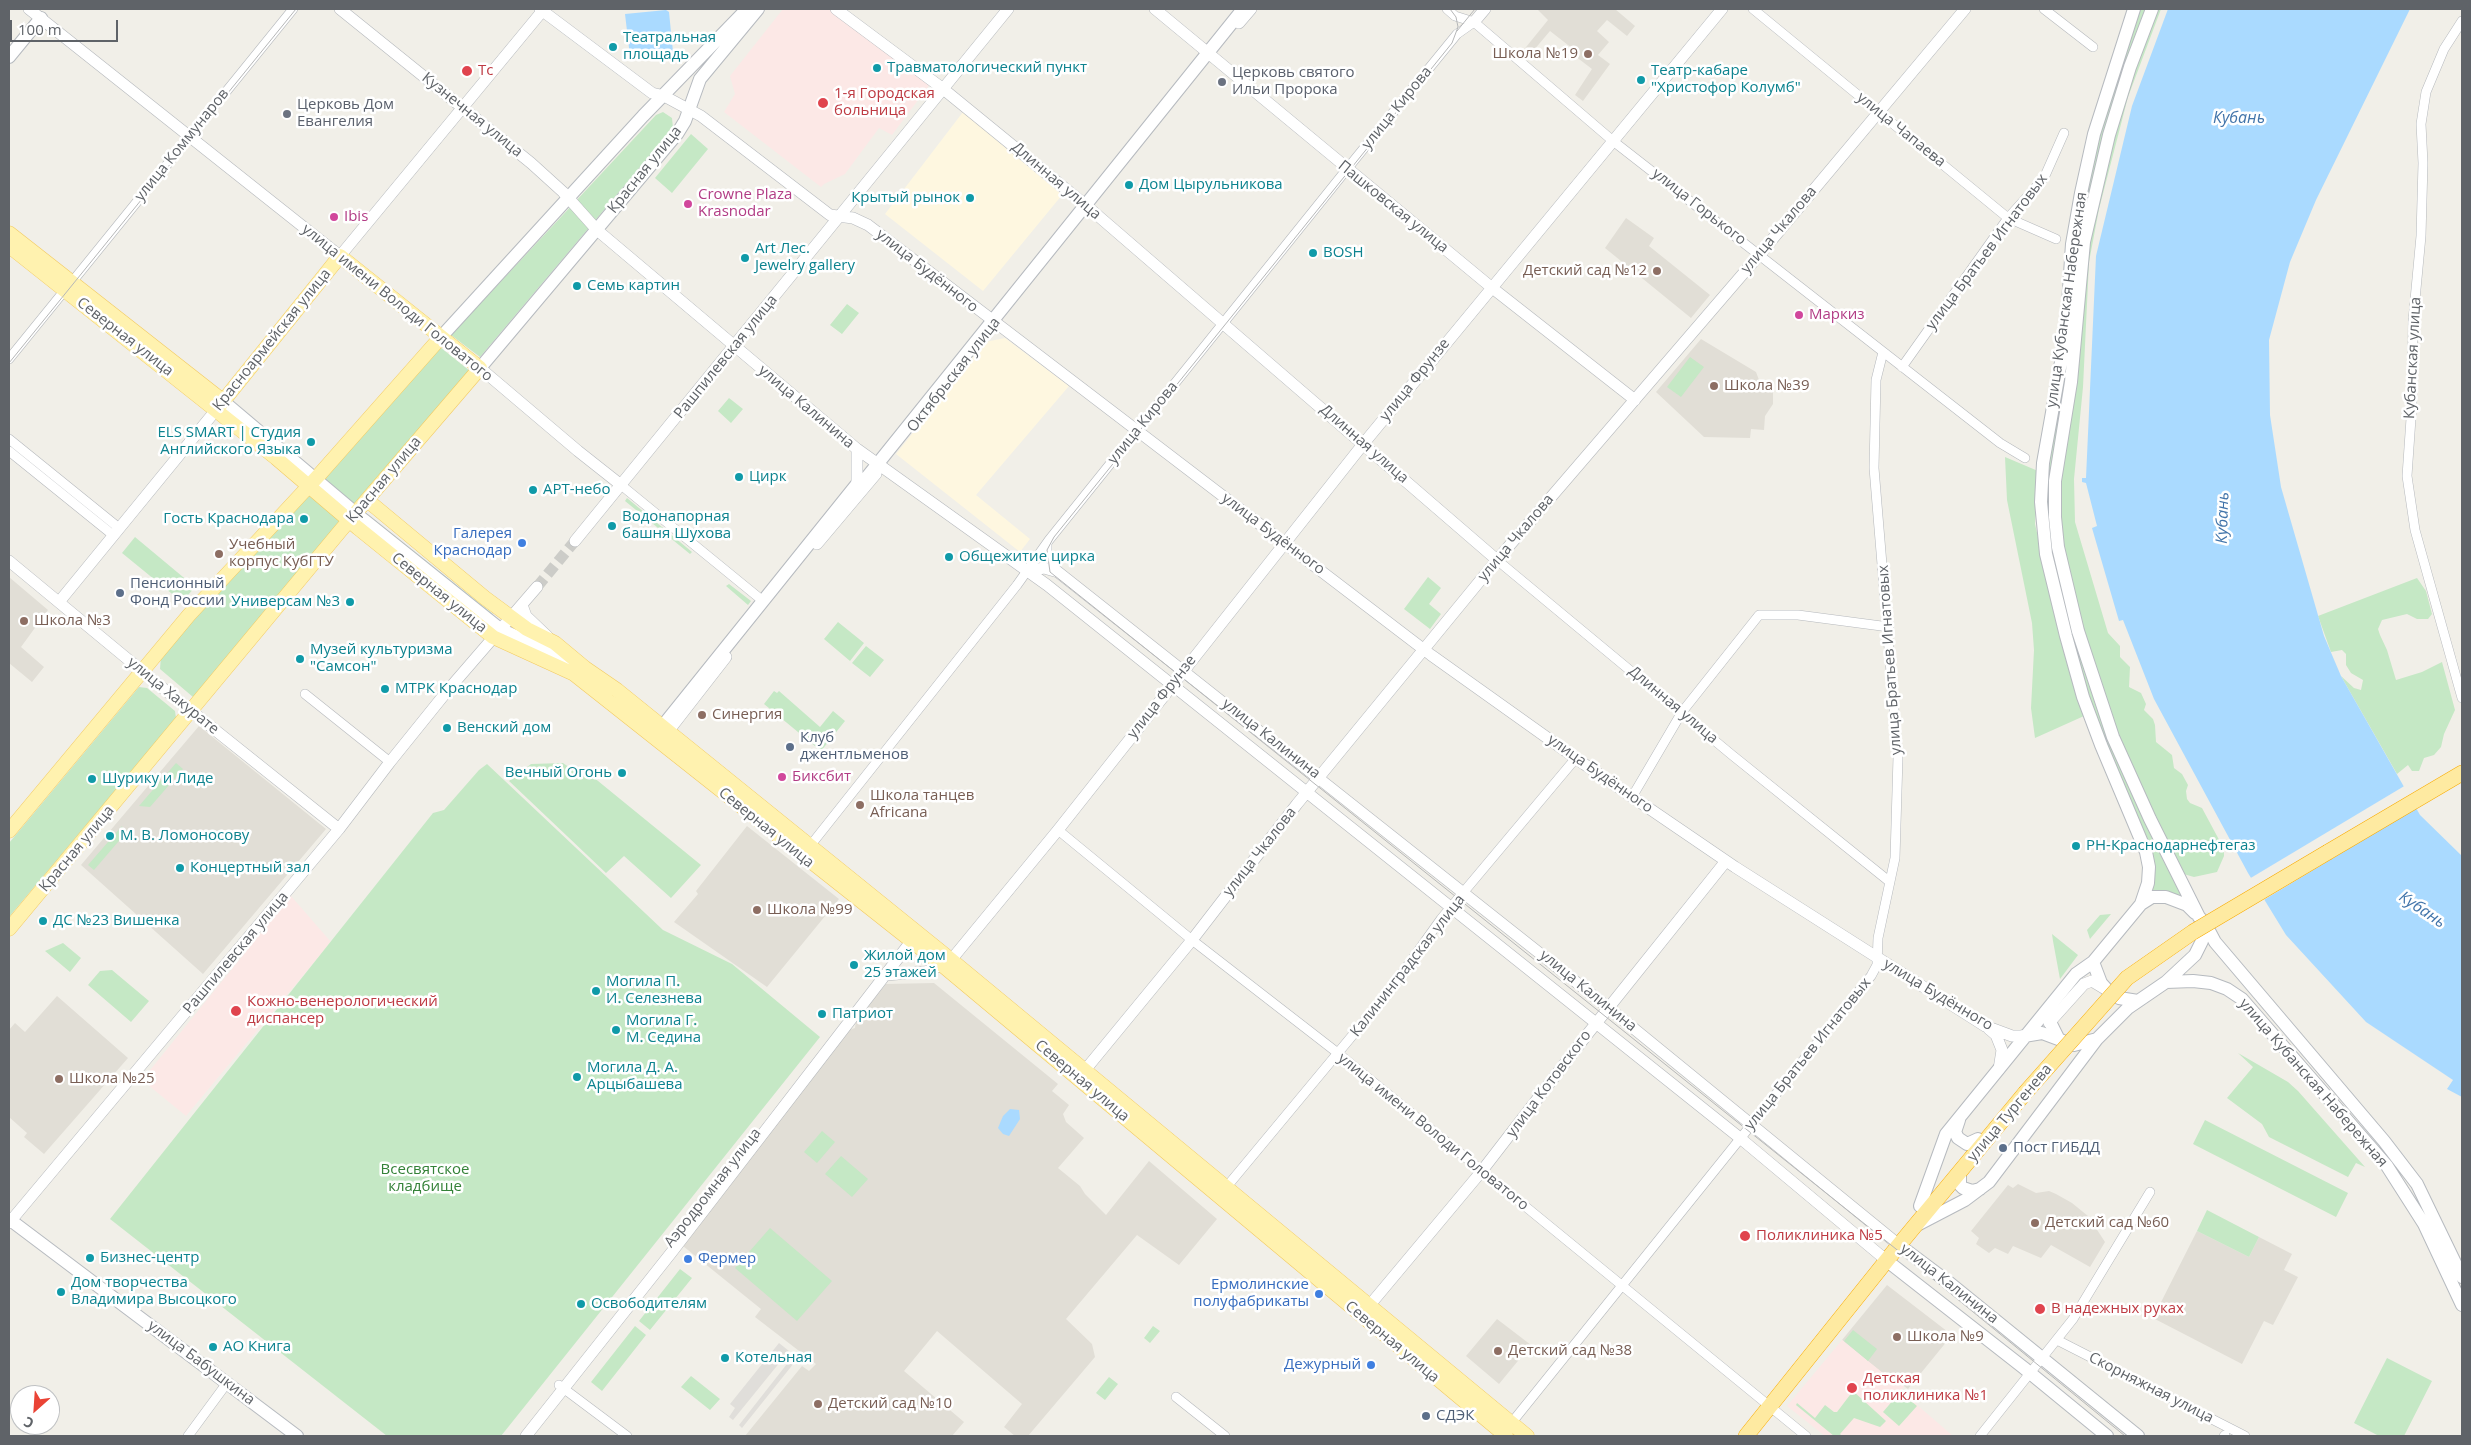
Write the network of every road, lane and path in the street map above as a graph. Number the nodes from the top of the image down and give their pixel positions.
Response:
1 (29, 9) edge
2 (294, 9) edge
3 (340, 9) edge
4 (543, 9) edge
5 (747, 9) edge
6 (758, 9) edge
7 (836, 9) edge
8 (1008, 9) edge
9 (1155, 9) edge
10 (1243, 9) edge
11 (1251, 9) edge
12 (1448, 9) edge
13 (1485, 9) edge
14 (1722, 9) edge
15 (1753, 9) edge
16 (1965, 9) edge
17 (2044, 9) edge
18 (2134, 9) edge
19 (2152, 9) edge
20 (45, 13) edge
21 (2462, 21) edge
22 (1474, 22) junction
23 (717, 38) junction
24 (727, 47) junction
25 (2093, 47) dead end
26 (1210, 54) junction
27 (9, 57) edge
28 (942, 88) junction
29 (664, 96) junction
30 (464, 107) junction
31 (689, 109) junction
32 (1879, 112) junction
33 (2064, 133) dead end
34 (189, 136) junction
35 (1613, 141) junction
36 (1347, 169) junction
37 (568, 199) junction
38 (1088, 206) junction
39 (838, 218) junction
40 (2008, 218) junction
41 (596, 230) junction
42 (9, 233) edge
43 (2056, 239) dead end
44 (9, 246) edge
45 (1760, 254) junction
46 (340, 256) junction
47 (68, 286) junction
48 (1491, 287) junction
49 (993, 321) junction
50 (1223, 324) junction
51 (441, 337) junction
52 (735, 346) junction
53 (1883, 352) junction
54 (9, 360) edge
55 (1902, 367) junction
56 (480, 368) junction
57 (1635, 400) junction
58 (219, 405) junction
59 (1137, 431) junction
60 (9, 439) edge
61 (1364, 443) junction
62 (857, 449) junction
63 (9, 451) edge
64 (2025, 458) dead end
65 (879, 465) junction
66 (312, 482) junction
67 (857, 484) junction
68 (621, 485) junction
69 (367, 500) junction
70 (353, 517) junction
71 (116, 532) junction
72 (1049, 540) junction
73 (575, 541) tunnel mouth
74 (1284, 543) junction
75 (1497, 560) junction
76 (9, 561) edge
77 (1026, 571) junction
78 (1058, 572) junction
79 (538, 587) tunnel mouth
80 (763, 601) junction
81 (59, 602) junction
82 (522, 605) junction
83 (511, 617) junction
84 (1889, 627) junction
85 (496, 633) junction
86 (555, 643) junction
87 (1424, 649) junction
88 (585, 668) junction
89 (1184, 670) junction
90 (142, 671) junction
91 (1172, 684) junction
92 (305, 694) dead end
93 (2462, 698) edge
94 (190, 711) junction
95 (1682, 712) junction
96 (661, 735) junction
97 (1576, 758) junction
98 (390, 762) junction
99 (2462, 773) edge
100 (1320, 777) junction
101 (1308, 792) junction
102 (1632, 796) junction
103 (339, 830) junction
104 (1058, 830) junction
105 (9, 832) edge
106 (810, 846) junction
107 (1726, 860) junction
108 (1890, 882) junction
109 (1464, 893) junction
110 (2141, 904) junction
111 (1452, 908) junction
112 (2202, 920) junction
113 (9, 929) edge
114 (911, 938) junction
115 (1192, 940) junction
116 (1877, 958) junction
117 (946, 962) junction
118 (2093, 962) junction
119 (885, 975) junction
120 (2166, 982) junction
121 (2108, 991) junction
122 (2138, 1000) junction
123 (2053, 1004) junction
124 (1609, 1008) junction
125 (2050, 1022) junction
126 (1596, 1023) junction
127 (1985, 1026) junction
128 (2024, 1036) junction
129 (2097, 1039) junction
130 (2061, 1040) junction
131 (1339, 1054) junction
132 (1999, 1069) junction
133 (1082, 1074) junction
134 (2055, 1092) junction
135 (2022, 1097) junction
136 (1960, 1117) junction
137 (1752, 1124) junction
138 (1740, 1138) junction
139 (1978, 1139) junction
140 (1482, 1172) junction
141 (1960, 1174) junction
142 (1982, 1188) junction
143 (1223, 1192) junction
144 (2150, 1192) dead end
145 (1920, 1206) junction
146 (10, 1221) edge
147 (1913, 1228) junction
148 (1896, 1243) junction
149 (1291, 1249) junction
150 (1883, 1258) junction
151 (2462, 1277) edge
152 (1623, 1285) junction
153 (2462, 1305) edge
154 (1369, 1306) junction
155 (2057, 1340) junction
156 (2042, 1358) junction
157 (2031, 1373) junction
158 (226, 1383) junction
159 (561, 1386) junction
160 (1176, 1397) dead end
161 (1767, 1405) junction
162 (1505, 1432) edge
163 (188, 1436) edge
164 (298, 1436) edge
165 (518, 1436) edge
166 (526, 1436) edge
167 (627, 1436) edge
168 (1225, 1436) edge
169 (1527, 1436) edge
170 (1736, 1436) edge
171 (1746, 1436) edge
172 (1806, 1436) edge
173 (1980, 1436) edge
174 (2107, 1436) edge
175 (2138, 1436) edge
176 (2245, 1436) edge

1 - 20 street, улица имени Володи Головатого
2 - 34 street, улица Коммунаров
3 - 30 street, Кузнечная улица
4 - 29 street, улица Будённого
4 - 30 street, Красноармейская улица
5 - 23 main road
6 - 24 main road, Красная улица
7 - 28 street, Длинная улица
8 - 28 street, Рашпилевская улица
9 - 26 street, Пашковская улица
10 - 26 main road, Октябрьская улица
11 - 26 street, Октябрьская улица
12 - 22 street, улица Горького
13 - 22 street, улица Кирова
14 - 35 street, улица Фрунзе
15 - 32 street, улица Чапаева
16 - 32 street, улица Чкалова
17 - 25 street
18 - 110 main road, улица Кубанская Набережная
19 - 112 main road, улица Кубанская Набережная
20 - 27 main road
20 - 34 street, улица имени Володи Головатого
21 - 93 street, Кубанская улица
22 - 35 street, улица Горького
22 - 36 street, улица Кирова
23 - 24 street
23 - 29 main road
24 - 31 main road, Красная улица
26 - 36 street, Пашковская улица
26 - 38 main road, Октябрьская улица
28 - 38 street, Длинная улица
28 - 39 street, Рашпилевская улица
29 - 31 street, улица Будённого
29 - 37 main road
30 - 37 street, Кузнечная улица
30 - 46 street, Красноармейская улица
31 - 39 street, улица Будённого
31 - 41 main road, Красная улица
32 - 40 street, улица Чапаева
32 - 45 street, улица Чкалова
33 - 40 street, улица Братьев Игнатовых
34 - 46 street, улица имени Володи Головатого
34 - 47 street, улица Коммунаров
35 - 45 street, улица Горького
35 - 48 street, улица Фрунзе
36 - 48 street, Пашковская улица
36 - 50 street, улица Кирова
37 - 41 street, Кузнечная улица
37 - 51 main road
38 - 49 main road, Октябрьская улица
38 - 50 street, Длинная улица
39 - 49 street, улица Будённого
39 - 52 street, Рашпилевская улица
40 - 43 street, улица Чапаева
40 - 55 street, улица Братьев Игнатовых
41 - 52 street, улица Калинина
41 - 56 main road, Красная улица
42 - 47 main road, Северная улица
44 - 47 main road, Северная улица
45 - 53 street, улица Горького
45 - 57 street, улица Чкалова
46 - 51 main road, улица имени Володи Головатого
46 - 58 main road, Красноармейская улица
47 - 54 street, улица Коммунаров
47 - 58 main road, Северная улица
48 - 57 street, Пашковская улица
48 - 61 street, улица Фрунзе
49 - 59 street, улица Будённого
49 - 65 main road, Октябрьская улица
50 - 59 street, улица Кирова
50 - 61 street, Длинная улица
51 - 56 main road, улица имени Володи Головатого
51 - 66 main road
52 - 62 street, улица Калинина
52 - 68 street, Рашпилевская улица
53 - 55 street, улица Горького
53 - 84 street, улица Братьев Игнатовых
55 - 64 street, улица Горького
56 - 68 street, улица имени Володи Головатого
56 - 69 main road, Красная улица
57 - 75 street, улица Чкалова
58 - 66 main road, Северная улица
58 - 71 street, Красноармейская улица
59 - 72 street, улица Кирова
59 - 74 street, улица Будённого
60 - 71 street
61 - 74 street, улица Фрунзе
61 - 75 street, Длинная улица
62 - 65 street, улица Калинина
62 - 67 street
63 - 71 street
65 - 67 main road, Октябрьская улица
65 - 77 street, улица Калинина
65 - 96 street, Октябрьская улица
66 - 70 main road, Северная улица
66 - 90 main road
67 - 80 main road, Октябрьская улица
68 - 73 street, Рашпилевская улица
68 - 80 street, улица имени Володи Головатого
69 - 70 main road, Красная улица
69 - 83 main road, Северная улица
70 - 85 main road, Северная улица
70 - 94 main road, Красная улица
71 - 81 street, Красноармейская улица
72 - 77 street, улица Кирова
72 - 78 street
74 - 87 street, улица Будённого
74 - 89 street, улица Фрунзе
75 - 87 street, улица Чкалова
75 - 95 street, Длинная улица
76 - 81 street, улица Хакурате
77 - 78 street
77 - 91 street, улица Калинина
77 - 106 street, улица Кирова
78 - 89 street, улица Калинина
79 - 82 street, Рашпилевская улица
80 - 96 main road, Октябрьская улица
81 - 90 street, улица Хакурате
82 - 83 street, Рашпилевская улица
82 - 86 street, Северная улица
83 - 85 street, Рашпилевская улица
83 - 86 main road, Северная улица
84 - 95 street
84 - 108 street, улица Братьев Игнатовых
85 - 88 main road, Северная улица
85 - 96 main road, Северная улица
85 - 98 street, Рашпилевская улица
86 - 88 main road, Северная улица
87 - 97 street, улица Будённого
87 - 100 street, улица Чкалова
88 - 96 main road, Северная улица
89 - 91 street, улица Фрунзе
89 - 100 street, улица Калинина
90 - 94 street, улица Хакурате
90 - 105 main road
91 - 101 street, улица Калинина
91 - 104 street, улица Фрунзе
92 - 98 street
94 - 103 street, улица Хакурате
94 - 113 main road, Красная улица
95 - 102 street
95 - 108 street, Длинная улица
96 - 106 main road, Северная улица
96 - 114 main road, Северная улица
97 - 102 street, улица Будённого
97 - 109 street, Калининградская улица
98 - 103 street, Рашпилевская улица
99 - 135 highway, улица Тургенева, bridge
100 - 101 street, улица Чкалова
100 - 109 street, улица Калинина
101 - 111 street, улица Калинина
101 - 115 street, улица Чкалова
102 - 107 street, улица Будённого
103 - 146 street, Рашпилевская улица
104 - 115 street, улица имени Володи Головатого
104 - 117 street, улица Фрунзе
106 - 114 main road, Северная улица
107 - 116 street, улица Будённого
107 - 124 street, улица Котовского
108 - 116 street, улица Братьев Игнатовых
109 - 111 street, Калининградская улица
109 - 124 street, улица Калинина
110 - 112 main road
110 - 118 main road, улица Кубанская Набережная
111 - 126 street, улица Калинина
111 - 131 street, Калининградская улица
112 - 120 main road
112 - 151 main road, улица Кубанская Набережная
114 - 117 main road, Северная улица
114 - 119 street, Аэродромная улица
114 - 159 street, Аэродромная улица
115 - 131 street, улица имени Володи Головатого
115 - 133 street, улица Чкалова
116 - 127 street, улица Будённого
116 - 137 street, улица Братьев Игнатовых
117 - 119 street
117 - 133 main road, Северная улица
118 - 121 main road
118 - 123 main road, улица Кубанская Набережная
119 - 159 street, Аэродромная улица
120 - 122 main road
120 - 153 main road, улица Кубанская Набережная
121 - 122 main road
121 - 125 street
122 - 129 main road
123 - 125 main road
123 - 128 main road, улица Кубанская Набережная
124 - 126 street, улица Котовского
124 - 137 street, улица Калинина
125 - 128 street
125 - 130 main road
126 - 138 street, улица Калинина
126 - 140 street, улица Котовского
127 - 128 street, улица Будённого
127 - 132 street
128 - 130 main road
128 - 132 main road, улица Кубанская Набережная
129 - 130 main road
129 - 134 main road
130 - 134 main road
131 - 140 street, улица имени Володи Головатого
131 - 143 street, Калининградская улица
132 - 136 main road, улица Кубанская Набережная
133 - 143 main road, Северная улица
134 - 142 main road
135 - 139 highway, улица Тургенева
135 - 141 highway, улица Тургенева
136 - 139 main road
136 - 145 main road, улица Кубанская Набережная
137 - 138 street, улица Братьев Игнатовых
137 - 148 street, улица Калинина
138 - 150 street, улица Калинина
138 - 152 street, улица Братьев Игнатовых
139 - 145 highway, улица Тургенева
140 - 152 street, улица имени Володи Головатого
140 - 154 street, улица Котовского
141 - 142 main road
141 - 147 highway, улица Тургенева
142 - 147 main road
143 - 149 main road, Северная улица
144 - 155 street
145 - 148 highway, улица Тургенева
146 - 158 main road, улица Бабушкина
147 - 148 highway, улица Тургенева
148 - 150 highway, улица Тургенева
148 - 156 main road, улица Калинина
149 - 154 main road, Северная улица
149 - 162 main road, Северная улица
150 - 157 main road, улица Калинина
150 - 161 highway, улица Тургенева
152 - 161 street, улица имени Володи Головатого
152 - 162 street, улица Братьев Игнатовых
154 - 162 main road, Северная улица
155 - 156 street
155 - 176 street, Скорняжная улица
156 - 157 street
156 - 175 main road, улица Калинина
157 - 173 street
157 - 174 main road, улица Калинина
158 - 163 street
158 - 164 main road, улица Бабушкина
159 - 165 street, Аэродромная улица
159 - 166 street, Аэродромная улица
159 - 167 street
160 - 168 street
161 - 170 highway, улица Тургенева
161 - 171 highway, улица Тургенева
161 - 172 street, улица имени Володи Головатого
162 - 169 main road, Северная улица

